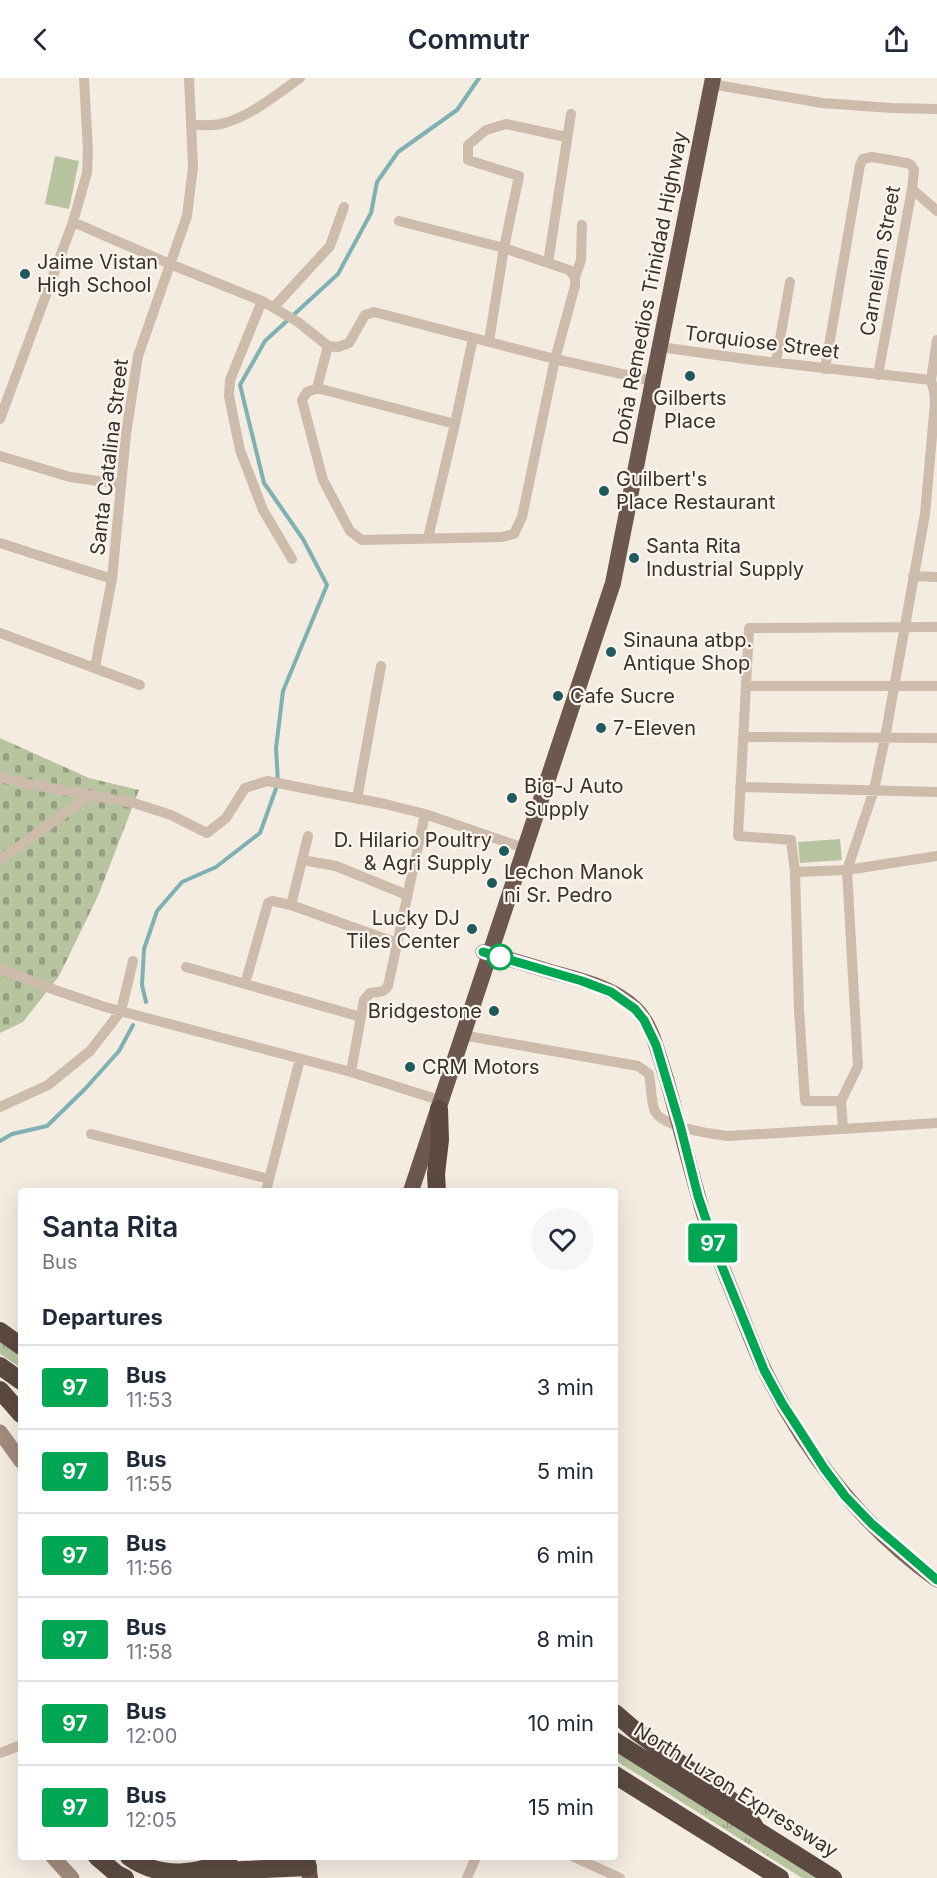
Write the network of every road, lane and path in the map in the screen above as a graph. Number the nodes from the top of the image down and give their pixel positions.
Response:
1 (84, 78) edge
2 (189, 78) edge
3 (300, 78) edge
4 (712, 81) edge
5 (937, 109) edge
6 (571, 114) dead end
7 (192, 125) junction
8 (566, 137) junction
9 (912, 189) junction
10 (344, 207) dead end
11 (937, 211) edge
12 (399, 221) dead end
13 (74, 222) junction
14 (582, 225) dead end
15 (504, 248) junction
16 (548, 263) junction
17 (170, 264) junction
18 (575, 277) junction
19 (790, 282) dead end
20 (262, 301) junction
21 (277, 308) junction
22 (472, 338) junction
23 (937, 340) edge
24 (489, 342) junction
25 (328, 346) junction
26 (660, 347) junction
27 (555, 359) junction
28 (776, 363) junction
29 (825, 369) junction
30 (878, 375) junction
31 (931, 380) junction
32 (653, 381) junction
33 (317, 388) junction
34 (0, 419) edge
35 (455, 424) junction
36 (0, 456) edge
37 (934, 457) edge
38 (120, 484) junction
39 (925, 514) junction
40 (937, 515) edge
41 (428, 538) junction
42 (0, 543) edge
43 (292, 559) dead end
44 (913, 576) junction
45 (937, 577) edge
46 (112, 579) junction
47 (904, 627) junction
48 (937, 627) edge
49 (0, 633) edge
50 (381, 666) dead end
51 (95, 667) junction
52 (140, 685) dead end
53 (746, 686) junction
54 (893, 686) junction
55 (937, 686) edge
56 (743, 737) junction
57 (885, 738) junction
58 (937, 738) edge
59 (0, 777) edge
60 (740, 787) junction
61 (874, 790) junction
62 (937, 792) edge
63 (89, 796) junction
64 (357, 799) junction
65 (425, 814) junction
66 (308, 836) dead end
67 (524, 848) junction
68 (937, 856) edge
69 (0, 860) edge
70 (302, 860) junction
71 (847, 870) junction
72 (795, 872) junction
73 (407, 895) junction
74 (291, 905) junction
75 (397, 943) junction
76 (483, 952) dead end
77 (132, 961) dead end
78 (186, 967) dead end
79 (0, 969) edge
80 (245, 984) junction
81 (121, 1011) junction
82 (361, 1017) junction
83 (462, 1035) junction
84 (300, 1059) junction
85 (351, 1072) junction
86 (841, 1101) junction
87 (440, 1105) junction
88 (0, 1107) edge
89 (937, 1123) edge
90 (680, 1125) junction
91 (843, 1129) junction
92 (91, 1134) dead end
93 (269, 1179) junction
94 (267, 1188) edge
95 (412, 1188) edge
96 (437, 1188) edge
97 (0, 1331) edge
98 (18, 1344) edge
99 (0, 1366) edge
100 (18, 1379) edge
101 (0, 1390) edge
102 (18, 1411) edge
103 (0, 1432) edge
104 (18, 1457) edge
105 (937, 1580) edge
106 (618, 1716) edge
107 (618, 1743) edge
108 (18, 1746) edge
109 (0, 1752) edge
110 (618, 1777) edge
111 (759, 1833) junction
112 (56, 1860) edge
113 (101, 1860) edge
114 (133, 1860) edge
115 (224, 1860) edge
116 (475, 1860) edge
117 (581, 1860) edge
118 (200, 1872) junction
119 (309, 1872) edge
120 (72, 1878) edge
121 (124, 1878) edge
122 (467, 1878) edge
123 (620, 1878) edge
124 (780, 1878) edge
125 (833, 1878) edge

1 - 13 street
2 - 7 street, Santa Catalina Street
3 - 7 street
4 - 5 street
4 - 26 highway, Doña Remedios Trinidad Highway
6 - 8 street
7 - 17 street, Santa Catalina Street
8 - 15 street
8 - 16 street
9 - 11 street
9 - 29 street, Carnelian Street
9 - 30 street, Carnelian Street
10 - 21 street
12 - 15 street
13 - 17 street
13 - 34 street
14 - 18 street
15 - 16 street
15 - 24 street
16 - 18 street
17 - 20 street
17 - 38 street, Santa Catalina Street
18 - 27 street
19 - 28 street
20 - 21 street
20 - 43 street
21 - 25 street
22 - 24 street
22 - 25 street
22 - 35 street
23 - 31 street
24 - 27 street
25 - 33 street
26 - 28 street, Torquiose Street
26 - 32 highway, Doña Remedios Trinidad Highway
27 - 32 street
27 - 41 street
28 - 29 street, Torquiose Street
29 - 30 street, Torquiose Street
30 - 31 street, Torquiose Street
31 - 37 street
32 - 67 highway, Doña Remedios Trinidad Highway
33 - 35 street
33 - 41 street
35 - 41 street
36 - 38 street
37 - 39 street
38 - 46 street, Santa Catalina Street
39 - 40 street
39 - 44 street
42 - 46 street
44 - 45 street
44 - 47 street
46 - 51 street, Santa Catalina Street
47 - 48 street
47 - 53 street
47 - 54 street
49 - 51 street
50 - 64 street
51 - 52 street
53 - 54 street
53 - 56 street
54 - 55 street
54 - 57 street
56 - 57 street
56 - 60 street
57 - 58 street
57 - 61 street
59 - 63 street
60 - 61 street
60 - 72 street
61 - 62 street
61 - 71 street
63 - 64 street
63 - 69 street
64 - 65 street
65 - 67 street
65 - 73 street
66 - 70 street
67 - 83 highway, Doña Remedios Trinidad Highway
68 - 71 street
70 - 73 street
70 - 74 street
71 - 72 street
71 - 86 street
72 - 86 street
73 - 75 street
74 - 75 street
74 - 80 street
75 - 82 street
76 - 90 main road
77 - 81 street
78 - 80 street
79 - 81 street
80 - 82 street
81 - 84 street
81 - 88 street
82 - 85 street
83 - 87 highway, Doña Remedios Trinidad Highway
83 - 90 street
84 - 85 street
84 - 93 street
85 - 87 street
86 - 91 street
87 - 95 highway, Doña Remedios Trinidad Highway
87 - 96 highway
89 - 91 street
90 - 91 street
90 - 105 main road
92 - 93 street
93 - 94 street
97 - 98 highway
99 - 100 highway
101 - 102 highway
103 - 104 main road
106 - 111 highway
107 - 111 highway, North Luzon Expressway
108 - 109 street
110 - 124 highway
111 - 125 highway, North Luzon Expressway
112 - 120 main road
113 - 121 highway
114 - 118 highway
115 - 118 highway
116 - 122 street
117 - 123 street
118 - 119 highway

